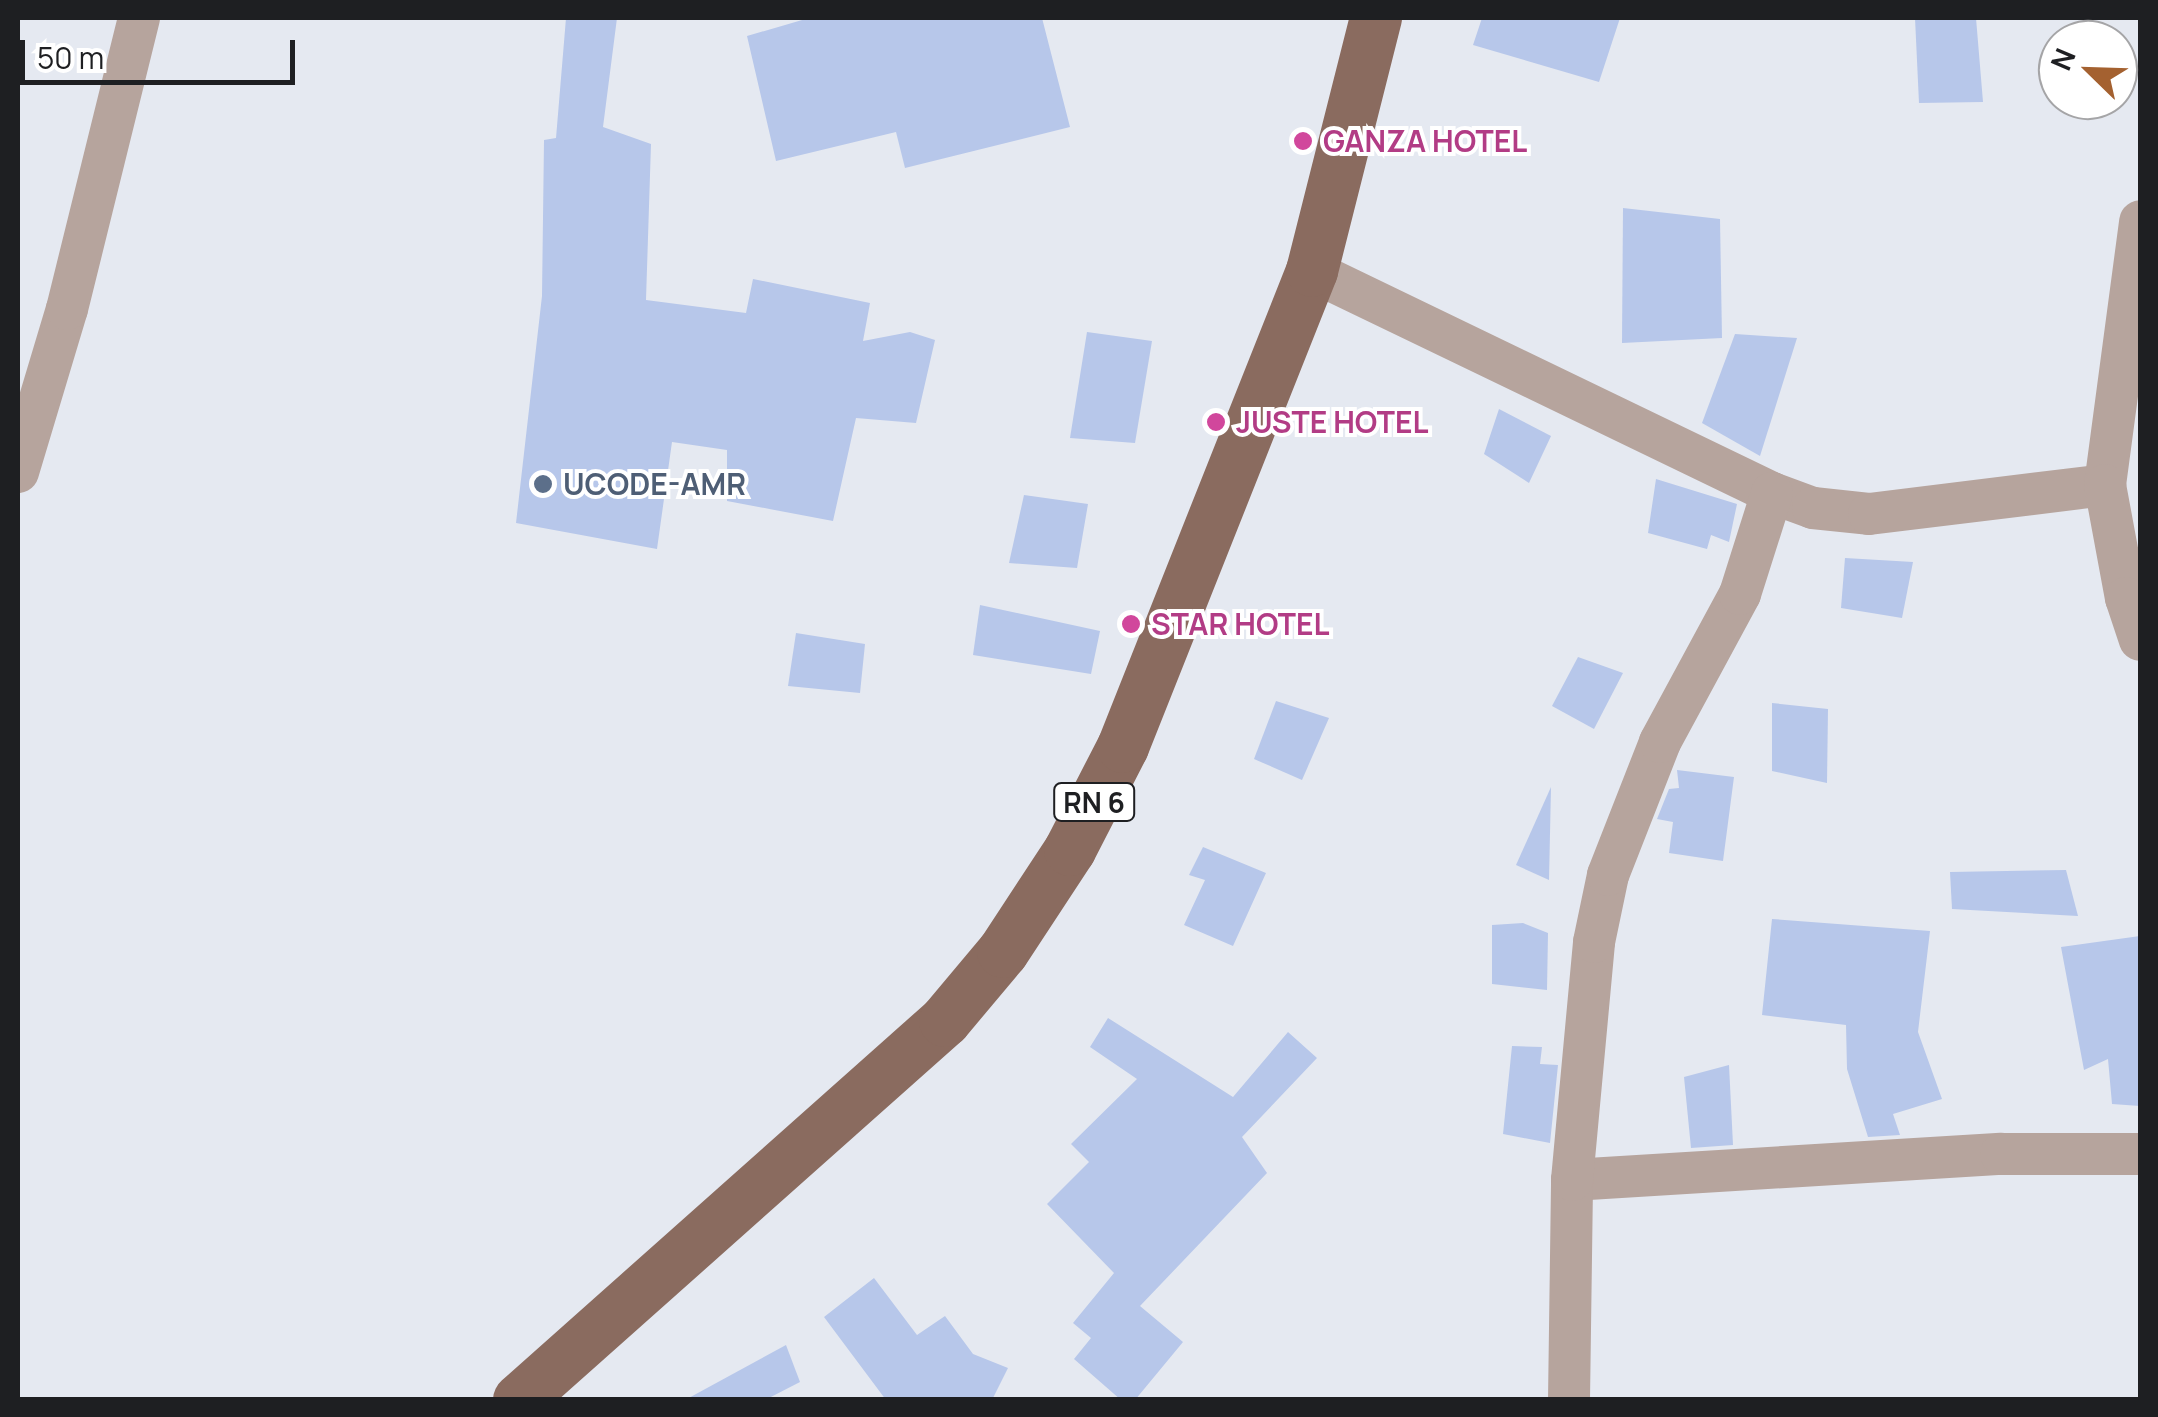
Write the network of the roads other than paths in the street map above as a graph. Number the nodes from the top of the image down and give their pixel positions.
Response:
1 (138, 18) edge
2 (1376, 18) edge
3 (2140, 221) edge
4 (1312, 271) junction
5 (18, 472) edge
6 (2105, 486) junction
7 (1772, 493) junction
8 (2140, 640) edge
9 (2140, 1154) edge
10 (1572, 1180) junction
11 (518, 1400) edge
12 (1569, 1400) edge

1 - 5 street
2 - 4 main road, RN 6
3 - 6 street
4 - 7 street
4 - 11 main road, RN 6
6 - 7 street
6 - 8 street
7 - 10 street
9 - 10 street
10 - 12 street

